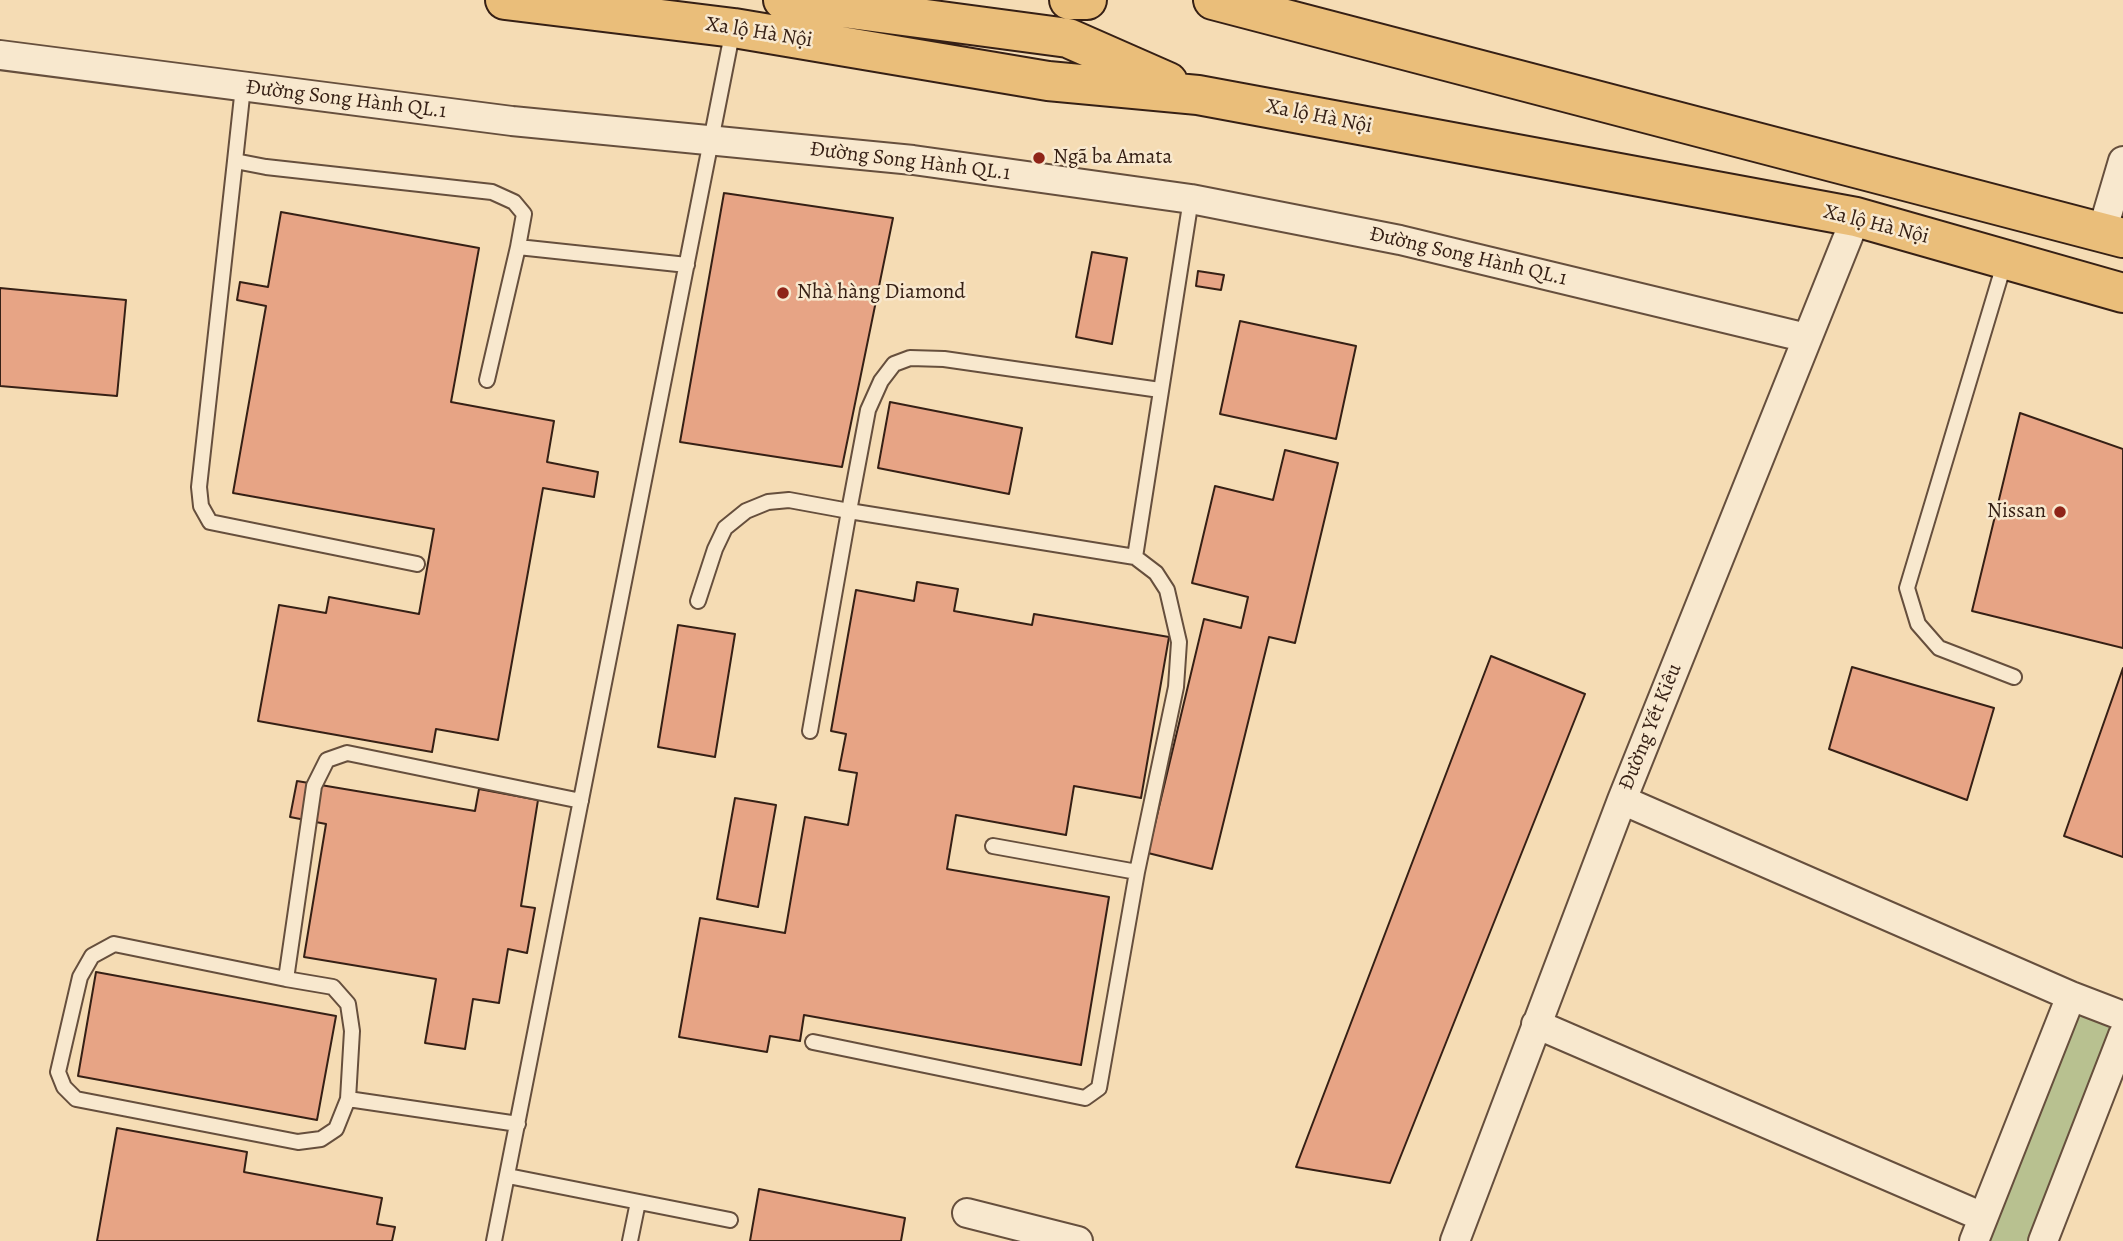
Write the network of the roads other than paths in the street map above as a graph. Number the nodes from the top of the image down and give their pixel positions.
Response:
1 (505, 0) edge
2 (783, 0) edge
3 (1069, 0) edge
4 (1087, 0) edge
5 (1213, 0) edge
6 (1076, 1) edge
7 (734, 28) junction
8 (0, 55) edge
9 (243, 87) junction
10 (1198, 95) junction
11 (712, 139) junction
12 (235, 160) junction
13 (2123, 161) edge
14 (1191, 200) junction
15 (1856, 217) junction
16 (2113, 235) edge
17 (518, 247) junction
18 (2005, 259) junction
19 (687, 265) junction
20 (2123, 293) edge
21 (1807, 338) junction
22 (487, 380) dead end
23 (1160, 390) junction
24 (849, 511) junction
25 (1135, 557) junction
26 (416, 564) dead end
27 (698, 601) dead end
28 (2014, 677) dead end
29 (810, 731) dead end
30 (1622, 800) junction
31 (581, 802) junction
32 (993, 846) dead end
33 (1137, 872) junction
34 (285, 978) junction
35 (2071, 996) junction
36 (2123, 1016) edge
37 (1536, 1024) junction
38 (2123, 1035) edge
39 (813, 1042) dead end
40 (348, 1099) junction
41 (518, 1124) junction
42 (508, 1176) junction
43 (638, 1202) junction
44 (967, 1213) dead end
45 (730, 1220) dead end
46 (1979, 1229) edge
47 (494, 1241) edge
48 (630, 1241) edge
49 (1078, 1241) edge
50 (1455, 1241) edge
51 (2043, 1241) edge

1 - 7 highway, Xa lộ Hà Nội
2 - 10 highway
3 - 6 highway
4 - 6 highway
5 - 16 highway
7 - 10 highway, Xa lộ Hà Nội
7 - 11 lane
8 - 9 street, Đường Song Hành QL.1
9 - 11 street, Đường Song Hành QL.1
9 - 12 lane
10 - 15 highway, Xa lộ Hà Nội
11 - 14 street, Đường Song Hành QL.1
11 - 19 lane
12 - 17 lane
12 - 26 lane
13 - 16 street
14 - 21 street, Đường Song Hành QL.1
14 - 23 lane
15 - 18 highway, Xa lộ Hà Nội
15 - 21 street, Đường Yết Kiêu
17 - 19 lane
17 - 22 lane
18 - 20 highway, Xa lộ Hà Nội
18 - 28 lane
19 - 31 lane
21 - 30 street, Đường Yết Kiêu
23 - 24 lane
23 - 25 lane
24 - 25 lane
24 - 27 lane
24 - 29 lane
25 - 33 lane
30 - 35 street
30 - 37 street, Đường Yết Kiêu
31 - 34 lane
31 - 41 lane
32 - 33 lane
33 - 39 lane
34 - 40 lane
34 - 40 lane
35 - 36 street
35 - 46 street
37 - 46 street
37 - 50 street, Đường Yết Kiêu
38 - 51 street
40 - 41 lane
41 - 42 lane
42 - 43 lane
42 - 47 lane
43 - 45 lane
43 - 48 lane
44 - 49 street

